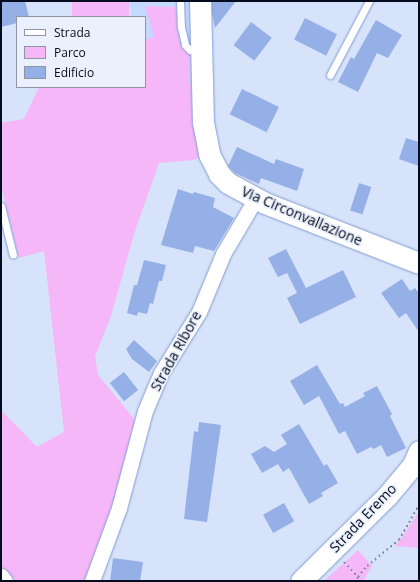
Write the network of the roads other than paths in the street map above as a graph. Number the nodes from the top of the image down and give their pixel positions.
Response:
1 (180, 1) edge
2 (200, 1) edge
3 (369, 1) edge
4 (202, 49) junction
5 (330, 75) dead end
6 (256, 198) junction
7 (1, 206) edge
8 (13, 255) dead end
9 (419, 263) edge
10 (419, 451) edge
11 (1, 576) edge
12 (5, 581) edge
13 (92, 581) edge
14 (301, 581) edge

1 - 4 lane
2 - 4 main road, Via Circonvallazione
3 - 5 lane
4 - 6 main road, Via Circonvallazione
6 - 9 main road, Via Circonvallazione
6 - 13 street, Strada Ribore
7 - 8 lane
10 - 14 main road, Strada Eremo
11 - 12 street

